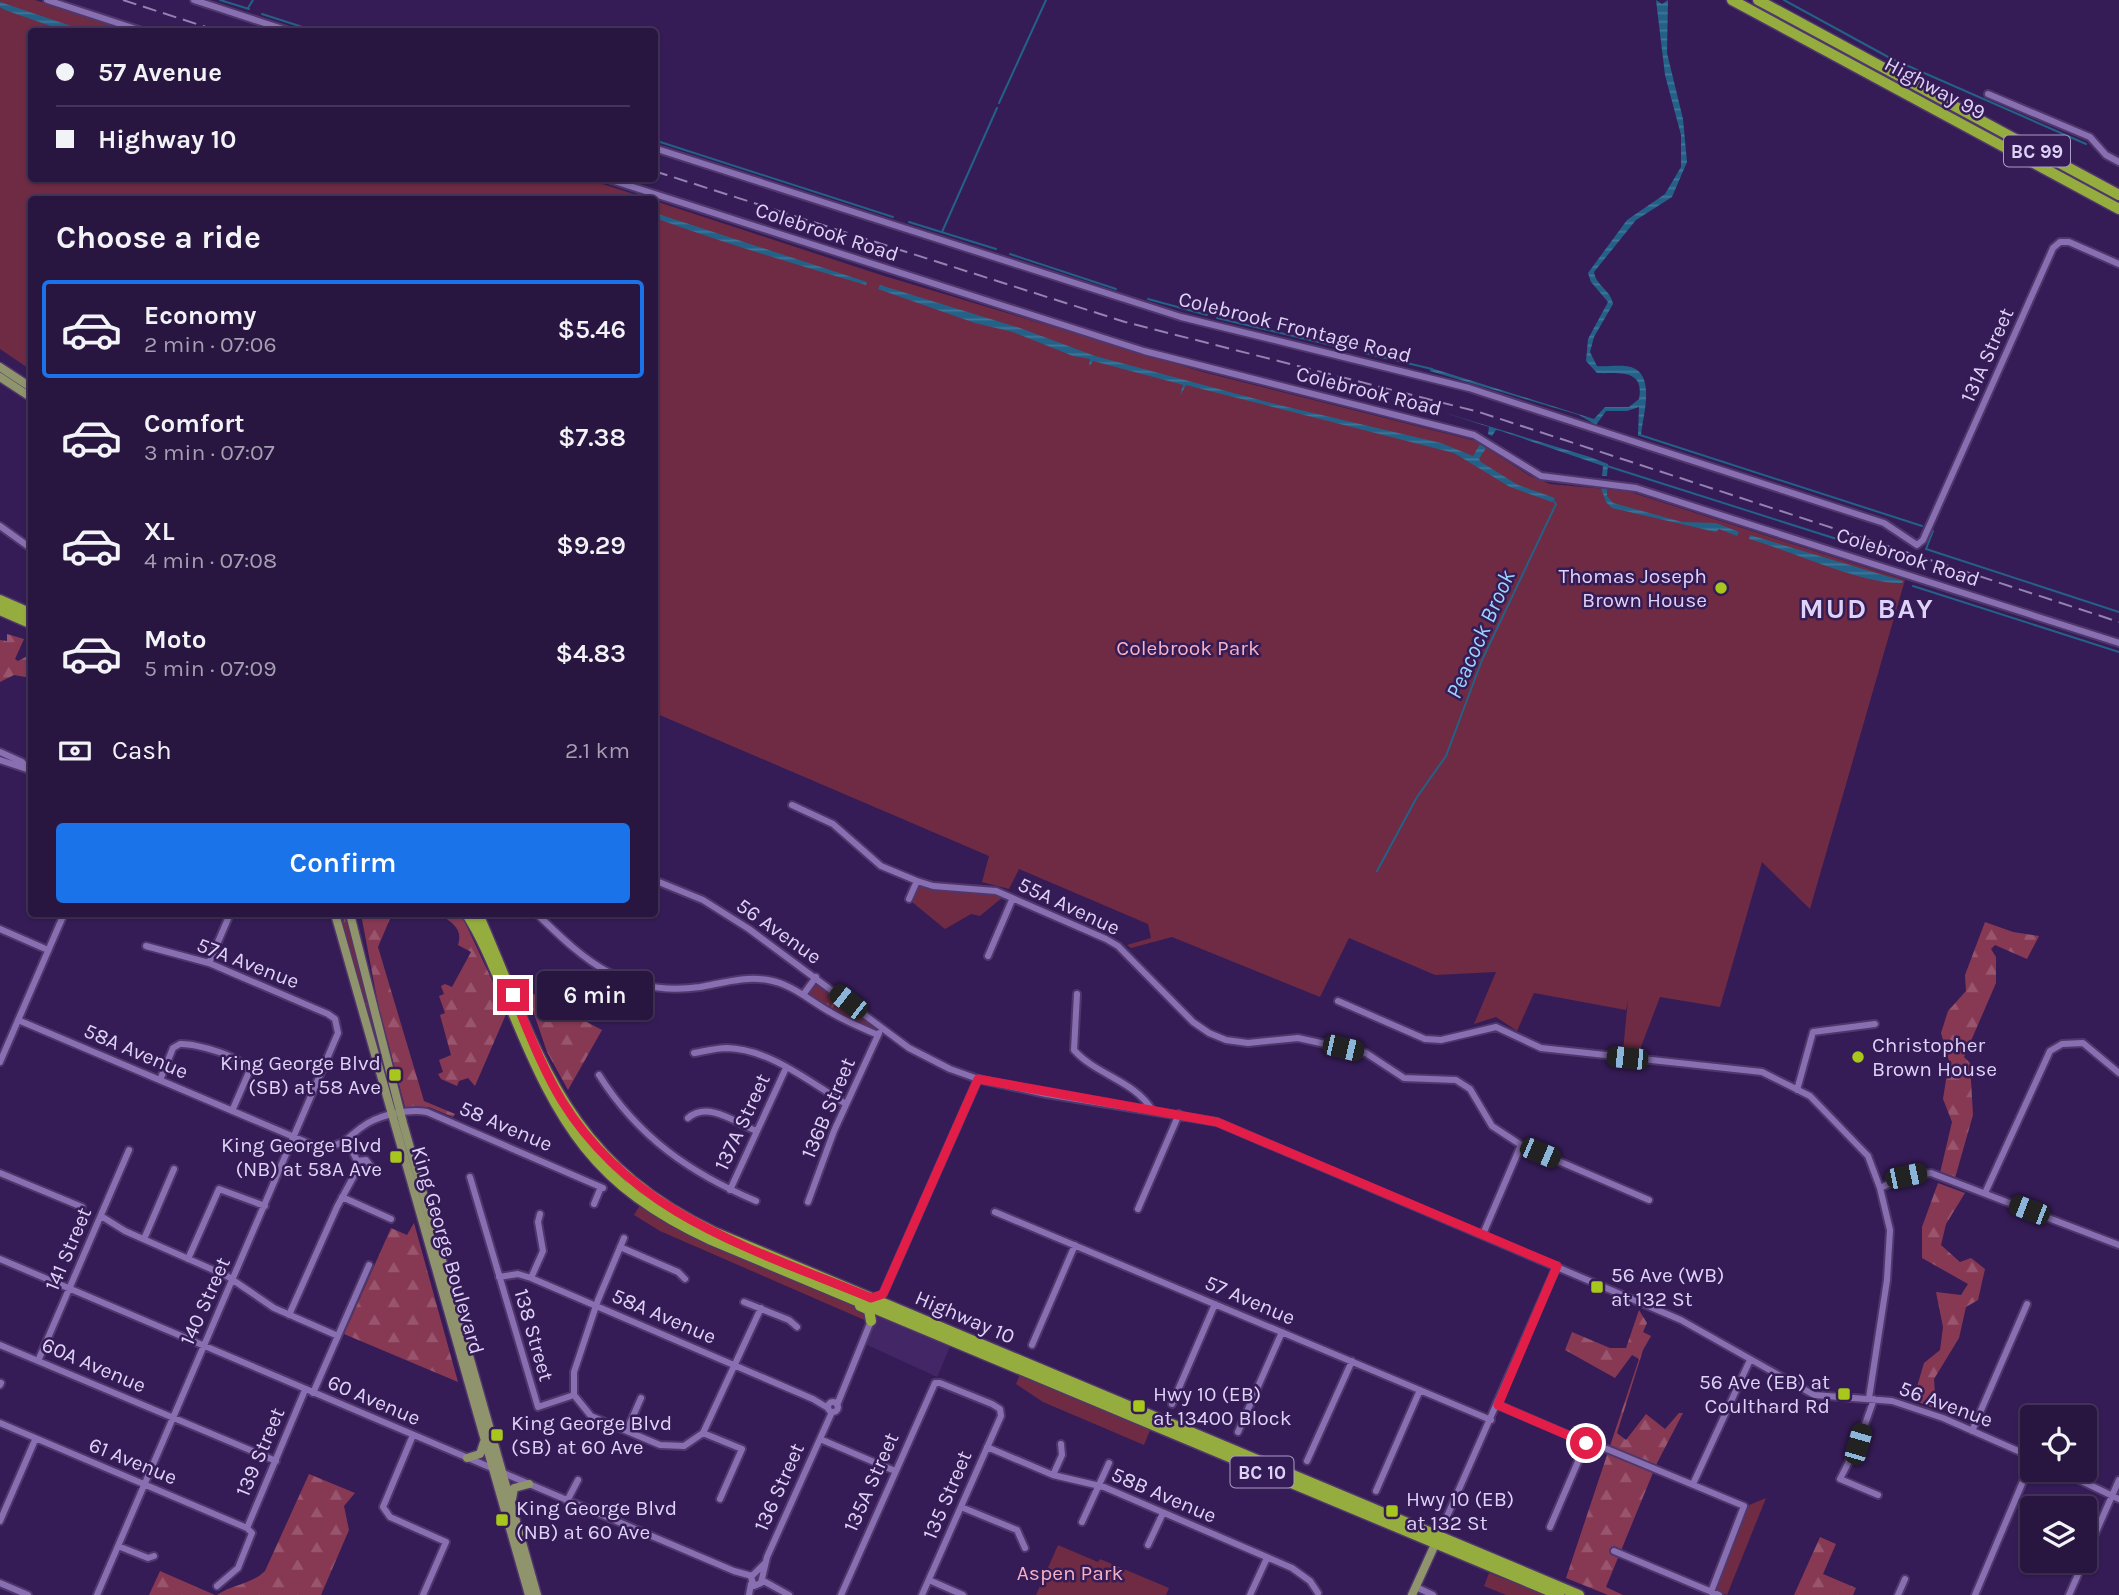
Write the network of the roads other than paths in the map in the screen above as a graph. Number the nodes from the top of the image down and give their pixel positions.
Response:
1 (47, 0) edge
2 (194, 0) edge
3 (1732, 0) edge
4 (1758, 0) edge
5 (133, 28) edge
6 (280, 28) edge
7 (1988, 94) dead end
8 (658, 149) edge
9 (2119, 162) edge
10 (616, 182) edge
11 (2119, 195) edge
12 (2119, 209) edge
13 (2119, 264) edge
14 (0, 367) edge
15 (0, 377) edge
16 (28, 385) edge
17 (28, 395) edge
18 (0, 526) edge
19 (1922, 542) joint
20 (28, 546) edge
21 (0, 600) edge
22 (0, 610) edge
23 (28, 612) edge
24 (28, 622) edge
25 (2119, 643) edge
26 (0, 752) edge
27 (0, 760) edge
28 (28, 768) edge
29 (28, 770) edge
30 (792, 805) dead end
31 (917, 881) junction
32 (658, 882) edge
33 (909, 899) dead end
34 (1012, 900) junction
35 (63, 917) edge
36 (229, 917) edge
37 (336, 917) edge
38 (351, 917) edge
39 (468, 917) edge
40 (479, 917) edge
41 (540, 917) edge
42 (0, 929) edge
43 (146, 946) dead end
44 (48, 950) junction
45 (988, 957) dead end
46 (209, 963) junction
47 (816, 977) junction
48 (803, 995) junction
49 (1077, 995) dead end
50 (1338, 1002) dead end
51 (335, 1019) joint
52 (18, 1020) junction
53 (1875, 1024) dead end
54 (882, 1028) junction
55 (878, 1035) junction
56 (694, 1053) dead end
57 (0, 1062) edge
58 (786, 1068) junction
59 (2119, 1073) edge
60 (598, 1075) dead end
61 (978, 1079) junction
62 (160, 1080) junction
63 (1797, 1090) junction
64 (846, 1104) junction
65 (1152, 1110) junction
66 (232, 1111) junction
67 (396, 1114) junction
68 (1179, 1114) junction
69 (688, 1118) dead end
70 (756, 1131) junction
71 (295, 1137) junction
72 (348, 1141) junction
73 (1521, 1145) junction
74 (129, 1150) dead end
75 (174, 1169) dead end
76 (0, 1173) edge
77 (470, 1177) dead end
78 (1880, 1188) junction
79 (730, 1190) junction
80 (1985, 1193) junction
81 (342, 1197) junction
82 (1649, 1200) dead end
83 (756, 1201) dead end
84 (808, 1202) dead end
85 (594, 1204) dead end
86 (265, 1206) junction
87 (82, 1208) dead end
88 (1138, 1209) dead end
89 (995, 1212) dead end
90 (540, 1214) dead end
91 (102, 1216) junction
92 (391, 1219) dead end
93 (1483, 1234) junction
94 (624, 1238) dead end
95 (144, 1239) junction
96 (1075, 1245) junction
97 (2119, 1245) edge
98 (620, 1247) junction
99 (0, 1259) edge
100 (188, 1259) junction
101 (369, 1265) dead end
102 (1557, 1266) junction
103 (499, 1276) junction
104 (800, 1277) junction
105 (531, 1278) junction
106 (685, 1279) dead end
107 (234, 1280) junction
108 (69, 1289) junction
109 (883, 1294) junction
110 (871, 1298) junction
111 (744, 1302) dead end
112 (1215, 1304) junction
113 (2026, 1304) dead end
114 (596, 1306) junction
115 (761, 1308) junction
116 (887, 1313) junction
117 (289, 1315) junction
118 (871, 1321) junction
119 (797, 1327) dead end
120 (951, 1332) junction
121 (1282, 1332) junction
122 (338, 1336) junction
123 (0, 1345) edge
124 (1032, 1345) dead end
125 (205, 1347) junction
126 (1750, 1360) junction
127 (38, 1361) junction
128 (1352, 1361) junction
129 (736, 1366) junction
130 (1420, 1390) junction
131 (309, 1391) junction
132 (574, 1395) junction
133 (641, 1398) dead end
134 (1872, 1398) junction
135 (1172, 1404) dead end
136 (1498, 1405) junction
137 (831, 1407) junction
138 (1000, 1409) joint
139 (174, 1418) junction
140 (1491, 1420) junction
141 (0, 1423) edge
142 (627, 1430) junction
143 (1972, 1431) junction
144 (1238, 1432) dead end
145 (703, 1433) junction
146 (413, 1436) junction
147 (485, 1439) junction
148 (820, 1439) junction
149 (35, 1440) junction
150 (1586, 1443) junction
151 (1060, 1444) dead end
152 (987, 1447) junction
153 (2020, 1453) edge
154 (467, 1458) junction
155 (276, 1461) junction
156 (1307, 1461) dead end
157 (1109, 1463) dead end
158 (498, 1471) junction
159 (895, 1471) junction
160 (1054, 1475) junction
161 (578, 1480) dead end
162 (2119, 1480) edge
163 (2022, 1482) edge
164 (2084, 1482) edge
165 (529, 1484) junction
166 (1693, 1484) junction
167 (145, 1485) junction
168 (1098, 1485) junction
169 (1376, 1490) dead end
170 (1878, 1494) dead end
171 (2112, 1495) junction
172 (720, 1499) dead end
173 (2119, 1499) edge
174 (567, 1500) junction
175 (512, 1505) junction
176 (961, 1507) junction
177 (1163, 1513) junction
178 (0, 1521) edge
179 (1082, 1522) dead end
180 (1550, 1527) dead end
181 (2097, 1530) edge
182 (249, 1531) junction
183 (1437, 1541) junction
184 (1148, 1545) dead end
185 (118, 1546) junction
186 (1025, 1548) dead end
187 (1614, 1551) dead end
188 (154, 1556) dead end
189 (1267, 1558) junction
190 (2078, 1573) edge
191 (1905, 1579) dead end
192 (929, 1580) junction
193 (756, 1581) junction
194 (0, 1583) edge
195 (217, 1586) dead end
196 (1414, 1591) edge
197 (1711, 1592) junction
198 (1321, 1593) edge
199 (28, 1595) edge
200 (97, 1595) edge
201 (423, 1595) edge
202 (529, 1595) edge
203 (537, 1595) edge
204 (750, 1595) edge
205 (789, 1595) edge
206 (841, 1595) edge
207 (922, 1595) edge
208 (963, 1595) edge
209 (1250, 1595) edge
210 (1433, 1595) edge
211 (1559, 1595) edge
212 (1579, 1595) edge
213 (1719, 1595) edge
214 (1898, 1595) edge
215 (1975, 1595) edge
216 (2069, 1595) edge

1 - 5 street
2 - 6 street
3 - 12 highway, Highway 99 / BC 99
4 - 11 highway, Highway 99 / BC 99
7 - 9 street
8 - 19 street, Colebrook Frontage Road
10 - 25 street, Colebrook Road
13 - 19 street, 131A Street
14 - 16 main road
15 - 17 main road
18 - 20 street
21 - 23 highway
22 - 24 highway
26 - 28 street
27 - 29 street
30 - 31 street, 55A Avenue
31 - 33 street
31 - 34 street, 55A Avenue
32 - 47 street, 56 Avenue
34 - 45 street
34 - 73 street, 55A Avenue
35 - 44 street
36 - 46 street
37 - 67 main road, King George Boulevard
38 - 67 main road, King George Boulevard
39 - 104 highway, Highway 10 / BC 10
40 - 110 highway, Highway 10 / BC 10
41 - 48 street
42 - 44 street
43 - 46 street, 57A Avenue
44 - 52 street
46 - 51 street, 57A Avenue
47 - 48 street
47 - 54 street, 56 Avenue
48 - 55 street
49 - 65 street
50 - 63 street
51 - 71 street, 140 Street
52 - 57 street
52 - 62 street, 58A Avenue
53 - 63 street
54 - 55 street, 136B Street
54 - 61 street, 56 Avenue
55 - 64 street, 136B Street
56 - 58 street
58 - 64 street
58 - 70 street, 137A Street
59 - 80 street
60 - 79 street
61 - 65 street, 56 Avenue
61 - 109 street
62 - 66 street, 58A Avenue
62 - 66 street
63 - 78 street
64 - 84 street, 136B Street
65 - 68 street, 56 Avenue
66 - 71 street, 58A Avenue
67 - 72 street, 58A Avenue
67 - 85 street, 58 Avenue
67 - 147 main road, King George Boulevard
67 - 158 main road, King George Boulevard
68 - 88 street
68 - 93 street, 56 Avenue
69 - 70 street
70 - 79 street, 137A Street
71 - 72 street, 58A Avenue
71 - 86 street, 140 Street
72 - 81 street
73 - 82 street, 55A Avenue
73 - 93 street
74 - 91 street, 141 Street
75 - 95 street
76 - 87 street
77 - 103 street
78 - 80 street
78 - 134 street
79 - 83 street
80 - 97 street
81 - 92 street
81 - 117 street
86 - 100 street
86 - 107 street, 140 Street
89 - 96 street, 57 Avenue
90 - 105 street, 138 Street
91 - 95 street
91 - 108 street, 141 Street
93 - 102 street, 56 Avenue
94 - 98 street
95 - 100 street
96 - 112 street, 57 Avenue
96 - 124 street
98 - 106 street
98 - 114 street
99 - 108 street, 60 Avenue
100 - 107 street
101 - 122 street, 139 Street
102 - 126 street, 56 Avenue
102 - 136 street
103 - 105 street, 58A Avenue
103 - 132 street, 138 Street
104 - 116 highway, Highway 10 / BC 10
104 - 118 highway
105 - 114 street, 58A Avenue
107 - 117 street
107 - 125 street, 140 Street
108 - 125 street, 60 Avenue
108 - 127 street, 141 Street
109 - 110 highway
109 - 120 highway
110 - 120 highway, Highway 10 / BC 10
111 - 115 street
112 - 121 street, 57 Avenue
112 - 135 street
113 - 143 street
114 - 129 street, 58A Avenue
114 - 132 street
115 - 119 street
115 - 129 street
116 - 118 highway
116 - 183 highway, Highway 10 / BC 10
117 - 122 street
118 - 137 street, 136 Street
120 - 183 highway, Highway 10 / BC 10
121 - 128 street, 57 Avenue
121 - 144 street
122 - 131 street, 139 Street
123 - 127 street, 60A Avenue
125 - 131 street, 60 Avenue
125 - 139 street, 140 Street
126 - 134 street, 56 Avenue
126 - 166 street
127 - 139 street, 60A Avenue
128 - 130 street, 57 Avenue
128 - 156 street
129 - 137 street, 58A Avenue
129 - 145 street
130 - 140 street, 57 Avenue
130 - 169 street
131 - 146 street, 60 Avenue
131 - 155 street, 139 Street
132 - 142 street
133 - 142 street
134 - 143 street, 56 Avenue
134 - 170 street
136 - 140 street
136 - 150 street
137 - 148 street, 136 Street
138 - 152 street, 135 Street
138 - 159 street, 135A Street
139 - 155 street, 60A Avenue
139 - 167 street, 140 Street
140 - 183 street
141 - 149 street, 61 Avenue
142 - 145 street
143 - 153 street, 56 Avenue
145 - 172 street
146 - 154 street, 60 Avenue
146 - 201 street
147 - 154 main road
147 - 158 main road, King George Boulevard
148 - 159 street
148 - 193 street, 136 Street
149 - 167 street, 61 Avenue
149 - 178 street
150 - 166 street
150 - 180 street
151 - 160 street
152 - 160 street, 58B Avenue
152 - 176 street, 135 Street
154 - 158 street, 60 Avenue
155 - 182 street, 139 Street
157 - 168 street
158 - 165 street, 60 Avenue
158 - 175 main road, King George Boulevard
158 - 202 main road, King George Boulevard
159 - 206 street, 135A Street
160 - 168 street, 58B Avenue
161 - 174 street
162 - 171 street
163 - 215 street
164 - 171 street
165 - 174 street, 60 Avenue
165 - 175 main road
166 - 197 street
167 - 182 street, 61 Avenue
167 - 185 street, 140 Street
168 - 177 street, 58B Avenue
168 - 179 street
171 - 173 street
171 - 181 street
174 - 193 street, 60 Avenue
175 - 203 main road, King George Boulevard
176 - 186 street
176 - 192 street, 135 Street
177 - 184 street
177 - 189 street, 58B Avenue
182 - 195 street, 139 Street
183 - 196 main road
183 - 211 highway, Highway 10 / BC 10
183 - 212 highway, Highway 10 / BC 10
185 - 188 street
185 - 200 street, 140 Street
187 - 197 street
189 - 198 street, 58B Avenue
189 - 209 street
190 - 216 street
191 - 214 street
192 - 207 street, 135 Street
192 - 208 street
193 - 204 street, 136 Street
193 - 205 street, 60 Avenue
194 - 199 street
196 - 210 street
197 - 213 street

